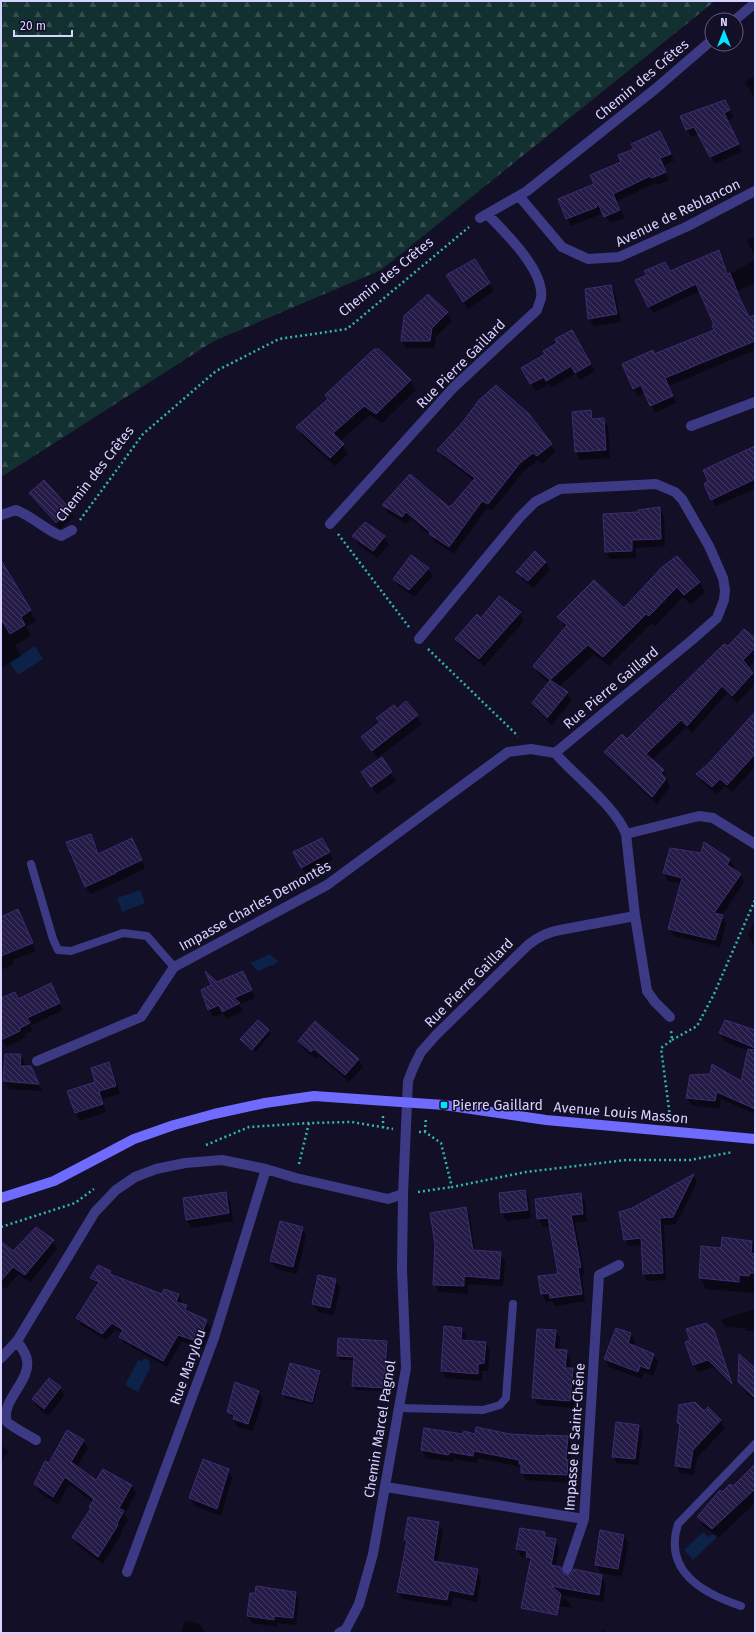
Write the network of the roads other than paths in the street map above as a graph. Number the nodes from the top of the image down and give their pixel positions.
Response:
1 (755, 3) edge
2 (744, 12) edge
3 (704, 47) edge
4 (755, 191) edge
5 (520, 196) junction
6 (484, 216) joint
7 (755, 402) edge
8 (691, 426) dead end
9 (1, 515) edge
10 (330, 524) dead end
11 (72, 530) road end
12 (419, 639) dead end
13 (555, 754) junction
14 (626, 834) junction
15 (755, 844) edge
16 (31, 864) dead end
17 (635, 916) junction
18 (174, 967) junction
19 (670, 1017) road end
20 (37, 1061) dead end
21 (408, 1102) junction
22 (406, 1130) joint
23 (755, 1140) edge
24 (266, 1168) junction
25 (404, 1194) junction
26 (1, 1198) edge
27 (619, 1265) dead end
28 (513, 1304) dead end
29 (17, 1341) junction
30 (1, 1358) edge
31 (399, 1408) junction
32 (36, 1440) dead end
33 (755, 1444) edge
34 (386, 1486) junction
35 (584, 1519) junction
36 (567, 1569) dead end
37 (127, 1572) dead end
38 (741, 1606) dead end
39 (338, 1633) edge

1 - 2 street
3 - 5 street, Chemin des Crêtes
4 - 5 street, Avenue de Reblancon
5 - 6 street, Chemin des Crêtes
6 - 10 street, Rue Pierre Gaillard
7 - 8 street
9 - 11 street, Chemin des Crêtes
12 - 13 street, Rue Pierre Gaillard
13 - 14 street
13 - 18 street, Impasse Charles Demontès
14 - 15 street
14 - 17 street
16 - 18 lane
17 - 19 street
17 - 21 street, Rue Pierre Gaillard
18 - 20 street, Impasse Charles Demontès
21 - 22 street, Rue Pierre Gaillard
21 - 23 street, Avenue Louis Masson
21 - 26 street, Avenue Louis Masson
22 - 25 street, Chemin Marcel Pagnol
24 - 25 street
24 - 29 street
24 - 37 street, Rue Marylou
25 - 31 street, Chemin Marcel Pagnol
27 - 35 street, Impasse le Saint-Chêne
28 - 31 lane
29 - 30 street
29 - 32 street
31 - 34 street, Chemin Marcel Pagnol
33 - 38 lane
34 - 35 street, Impasse le Saint-Chêne
34 - 39 street, Chemin Marcel Pagnol
35 - 36 street

